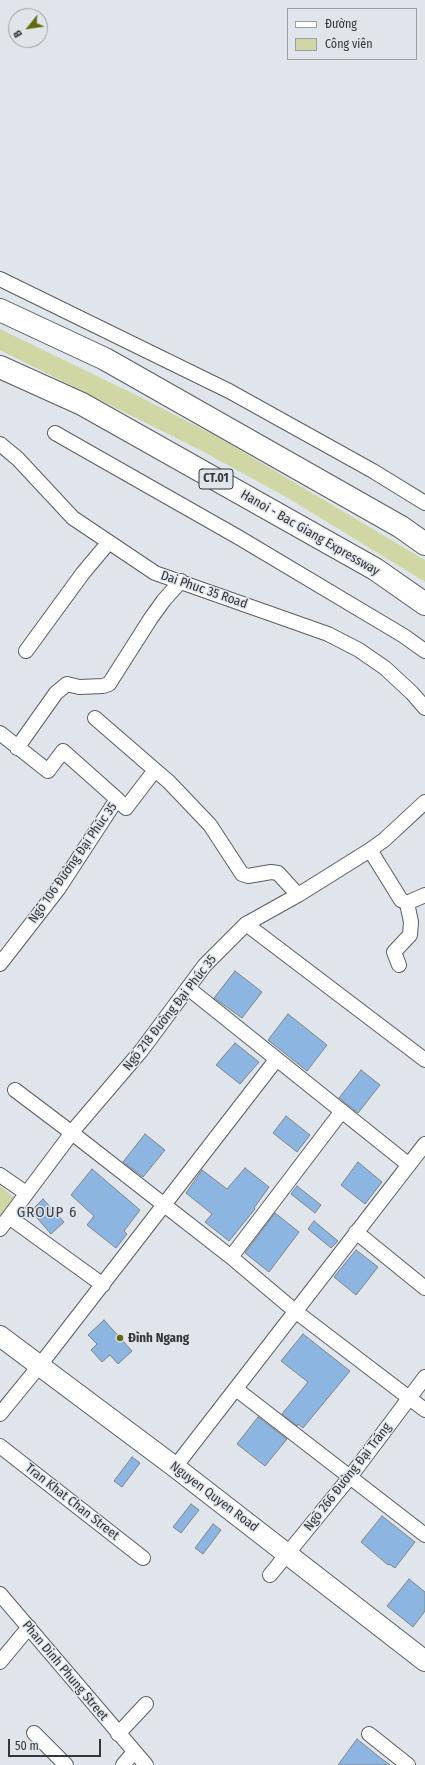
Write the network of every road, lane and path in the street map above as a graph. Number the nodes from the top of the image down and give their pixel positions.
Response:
1 (0, 279) edge
2 (0, 310) edge
3 (0, 367) edge
4 (54, 433) dead end
5 (0, 444) edge
6 (425, 503) edge
7 (110, 542) junction
8 (425, 544) edge
9 (181, 581) junction
10 (425, 604) edge
11 (26, 651) dead end
12 (425, 651) edge
13 (425, 708) edge
14 (95, 718) dead end
15 (0, 734) edge
16 (17, 748) junction
17 (156, 770) junction
18 (117, 799) junction
19 (425, 802) edge
20 (370, 850) junction
21 (298, 895) junction
22 (425, 895) edge
23 (407, 903) junction
24 (246, 924) junction
25 (0, 964) edge
26 (399, 964) dead end
27 (188, 988) junction
28 (276, 1060) junction
29 (425, 1060) edge
30 (15, 1090) dead end
31 (342, 1111) junction
32 (72, 1133) junction
33 (425, 1144) edge
34 (409, 1164) junction
35 (0, 1175) edge
36 (26, 1193) junction
37 (164, 1205) junction
38 (9, 1217) junction
39 (0, 1229) edge
40 (356, 1232) junction
41 (231, 1257) junction
42 (103, 1285) junction
43 (425, 1288) edge
44 (295, 1311) junction
45 (0, 1336) edge
46 (40, 1365) junction
47 (425, 1377) edge
48 (236, 1389) junction
49 (409, 1398) junction
50 (425, 1410) edge
51 (0, 1414) edge
52 (0, 1446) edge
53 (175, 1467) junction
54 (350, 1477) junction
55 (425, 1535) edge
56 (287, 1554) junction
57 (143, 1558) dead end
58 (270, 1575) dead end
59 (0, 1594) edge
60 (29, 1627) junction
61 (425, 1661) edge
62 (0, 1662) edge
63 (146, 1704) dead end
64 (34, 1733) dead end
65 (118, 1734) junction
66 (369, 1734) dead end
67 (134, 1752) junction
68 (66, 1765) edge
69 (123, 1765) edge
70 (146, 1765) edge
71 (408, 1765) edge

1 - 6 street
2 - 8 highway
3 - 10 highway, Hanoi - Bac Giang Expressway / CT.01
4 - 12 street
5 - 7 street, Dai Phuc 35 Road
7 - 9 street, Dai Phuc 35 Road
7 - 11 street
9 - 13 street, Dai Phuc 35 Road
9 - 16 street
14 - 17 street
15 - 16 street
16 - 18 street
17 - 18 street, Ngõ 106 Đường Đại Phúc 35
17 - 21 street
18 - 25 street, Ngõ 106 Đường Đại Phúc 35
19 - 20 street, Ngõ 218 Đường Đại Phúc 35
20 - 21 street, Ngõ 218 Đường Đại Phúc 35
20 - 23 street
21 - 24 street, Ngõ 218 Đường Đại Phúc 35
22 - 23 street
23 - 26 street
24 - 27 street, Ngõ 218 Đường Đại Phúc 35
24 - 29 street
27 - 28 street
27 - 32 street, Ngõ 218 Đường Đại Phúc 35
28 - 31 street
28 - 37 street
30 - 32 street
31 - 34 street
31 - 41 street
32 - 36 street, Ngõ 218 Đường Đại Phúc 35
32 - 37 street
33 - 34 street
34 - 40 street
35 - 36 street
36 - 38 street, Ngõ 218 Đường Đại Phúc 35
37 - 41 street
37 - 42 street
38 - 39 street, Ngõ 218 Đường Đại Phúc 35
38 - 42 street
40 - 43 street
40 - 44 street
41 - 44 street
42 - 46 street
44 - 48 street
44 - 49 street
45 - 46 street, Nguyen Quyen Road
46 - 51 street
46 - 53 street, Nguyen Quyen Road
47 - 49 street, Ngõ 266 Đường Đại Tráng
48 - 53 street
48 - 54 street
49 - 50 street
49 - 54 street, Ngõ 266 Đường Đại Tráng
52 - 57 street, Tran Khat Chan Street
53 - 56 street, Nguyen Quyen Road
54 - 55 street
54 - 56 street, Ngõ 266 Đường Đại Tráng
56 - 58 street, Ngõ 266 Đường Đại Tráng
56 - 61 street, Nguyen Quyen Road
59 - 60 street, Phan Dinh Phung Street
60 - 62 street
60 - 65 street, Phan Dinh Phung Street
63 - 65 street
64 - 68 street
65 - 67 street, Phan Dinh Phung Street
66 - 71 street
67 - 69 street
67 - 70 street, Phan Dinh Phung Street

